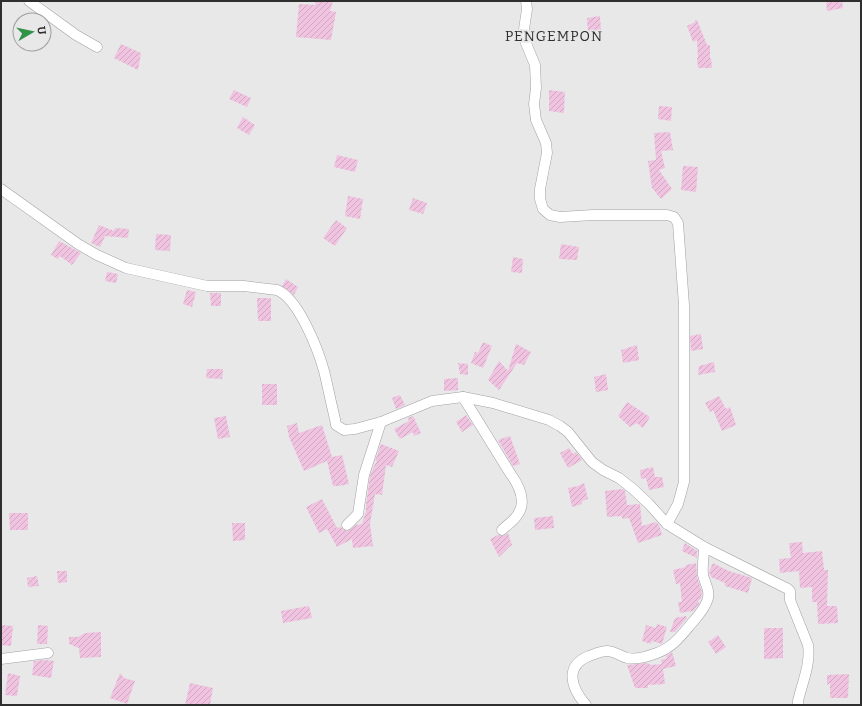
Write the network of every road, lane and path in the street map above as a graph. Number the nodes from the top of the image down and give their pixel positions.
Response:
1 (29, 1) edge
2 (526, 1) edge
3 (97, 47) dead end
4 (1, 189) edge
5 (463, 396) junction
6 (381, 422) junction
7 (667, 524) junction
8 (346, 525) dead end
9 (502, 530) dead end
10 (704, 547) junction
11 (48, 653) dead end
12 (1, 659) edge
13 (586, 705) edge
14 (798, 705) edge

1 - 3 street
2 - 7 street
4 - 6 street
5 - 6 street
5 - 7 street
5 - 9 street
6 - 8 street
7 - 10 street
10 - 13 street
10 - 14 street
11 - 12 street

